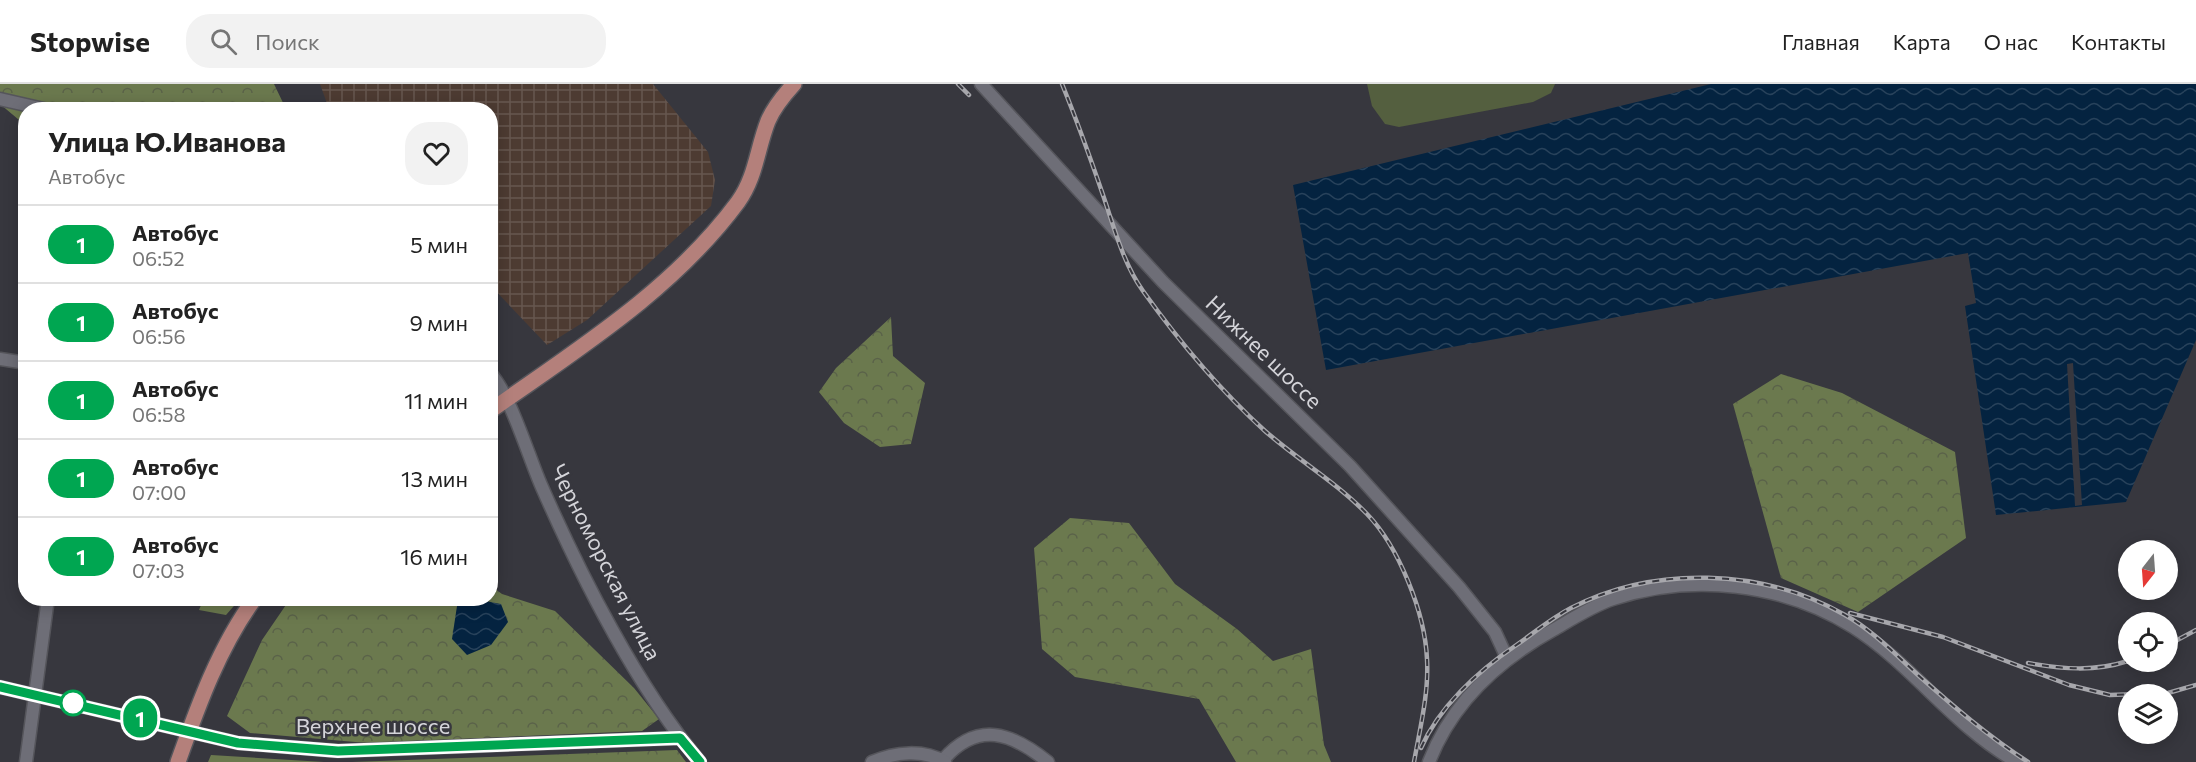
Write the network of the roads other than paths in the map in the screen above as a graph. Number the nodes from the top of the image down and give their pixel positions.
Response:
1 (794, 84) edge
2 (981, 84) edge
3 (0, 99) edge
4 (18, 103) edge
5 (0, 358) edge
6 (18, 361) edge
7 (498, 386) edge
8 (506, 400) junction
9 (498, 406) edge
10 (47, 606) edge
11 (250, 606) edge
12 (1507, 658) junction
13 (0, 687) edge
14 (36, 695) junction
15 (189, 730) junction
16 (680, 738) junction
17 (944, 761) edge
18 (26, 762) edge
19 (178, 762) edge
20 (700, 762) edge
21 (872, 762) edge
22 (1048, 762) edge
23 (1429, 762) edge
24 (2017, 762) edge

1 - 8 main road
2 - 12 street, Нижнее шоссе
3 - 4 street
5 - 6 street
7 - 8 street, Черноморская улица
8 - 9 main road
8 - 16 street, Черноморская улица
10 - 14 street
11 - 15 main road
12 - 23 street
12 - 24 street
13 - 14 street, Верхнее шоссе
14 - 15 street, Верхнее шоссе
14 - 18 street
15 - 16 street, Верхнее шоссе
15 - 19 main road
16 - 20 street, Черноморская улица
17 - 21 street
17 - 22 street

